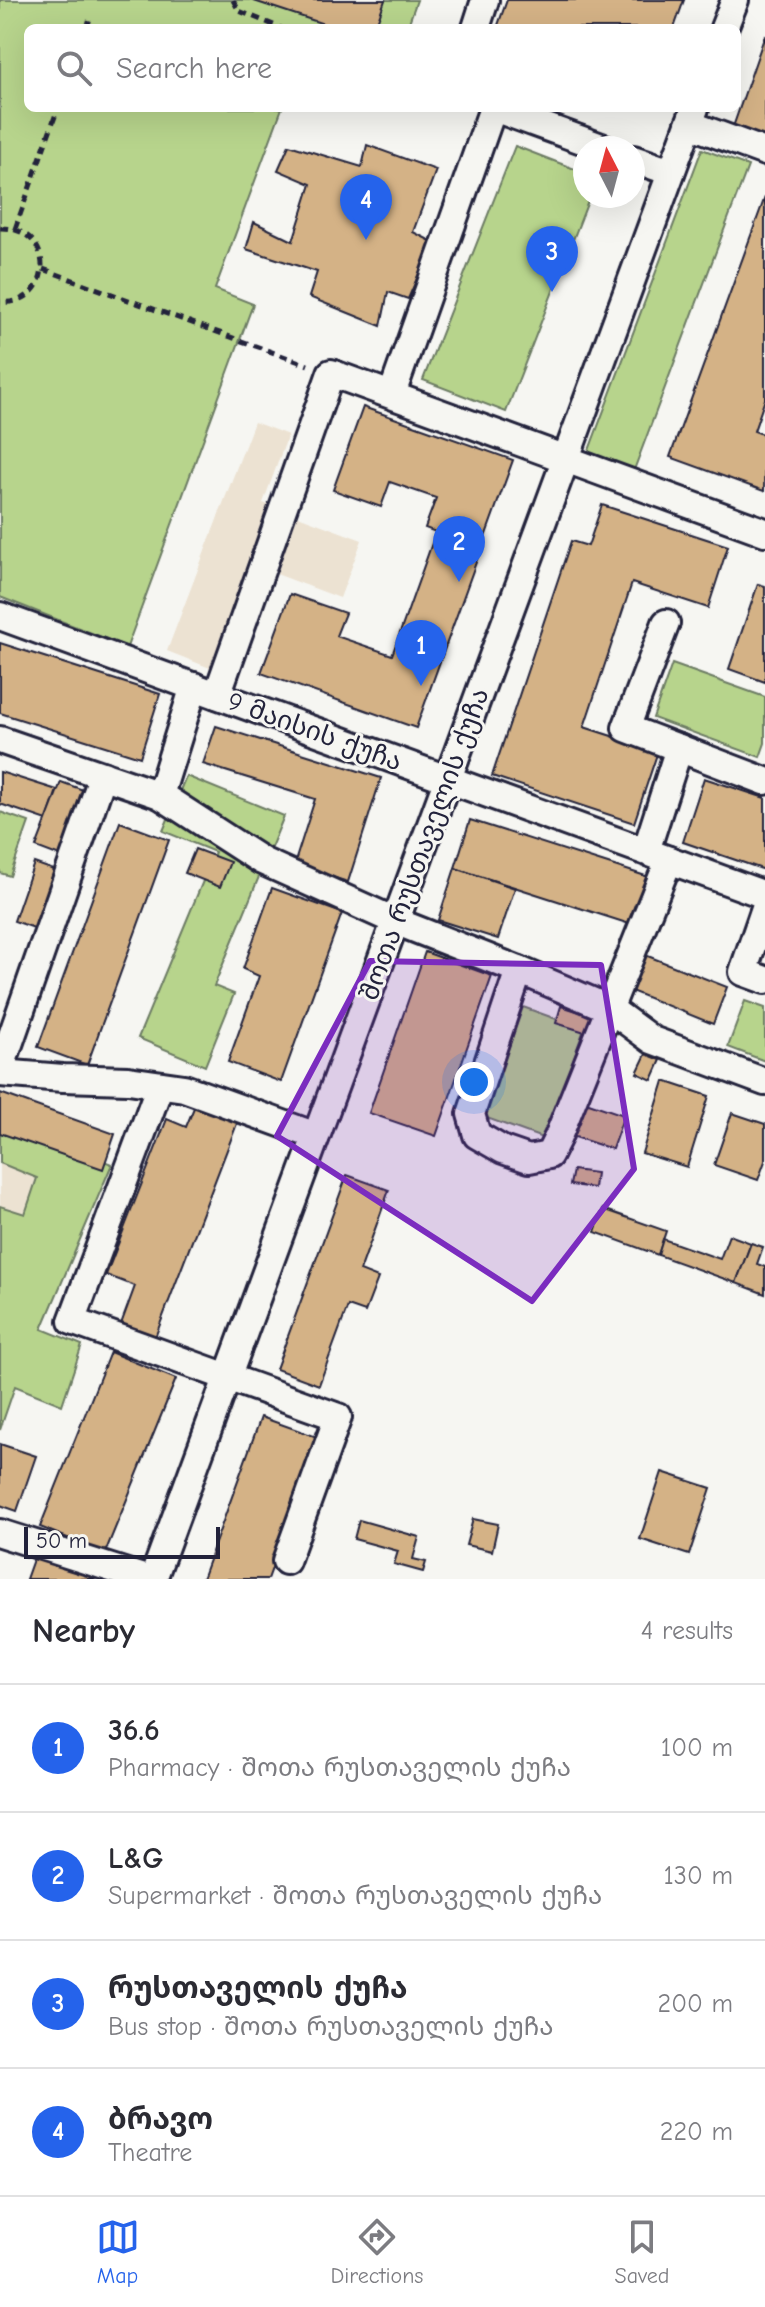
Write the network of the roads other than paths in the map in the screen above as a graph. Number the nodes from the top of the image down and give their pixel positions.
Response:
1 (485, 0) edge
2 (735, 0) edge
3 (477, 24) edge
4 (726, 24) edge
5 (492, 112) edge
6 (504, 112) edge
7 (692, 116) edge
8 (573, 137) edge
9 (765, 152) edge
10 (645, 163) edge
11 (671, 172) junction
12 (392, 394) junction
13 (565, 460) junction
14 (765, 532) edge
15 (0, 616) edge
16 (666, 623) dead end
17 (205, 691) junction
18 (0, 740) edge
19 (679, 748) junction
20 (103, 775) junction
21 (448, 779) junction
22 (765, 781) edge
23 (160, 795) junction
24 (658, 855) junction
25 (765, 895) edge
26 (765, 908) edge
27 (395, 921) junction
28 (519, 970) junction
29 (765, 980) edge
30 (610, 1009) junction
31 (0, 1071) edge
32 (765, 1082) edge
33 (160, 1085) junction
34 (316, 1136) junction
35 (227, 1378) junction
36 (0, 1533) edge
37 (286, 1561) dead end
38 (146, 1579) edge
39 (153, 1579) edge

1 - 3 street
2 - 4 street
5 - 12 street
6 - 8 street
7 - 9 street
7 - 11 street, შოთა რუსთაველის ქუჩა
10 - 11 street
11 - 13 street, შოთა რუსთაველის ქუჩა
12 - 13 street
12 - 17 street
13 - 14 street
13 - 21 street, შოთა რუსთაველის ქუჩა
15 - 17 street, 9 მაისის ქუჩა
16 - 19 street
17 - 21 street, 9 მაისის ქუჩა
17 - 23 street
18 - 20 street
19 - 22 street
19 - 24 street
20 - 23 street
20 - 31 street
21 - 24 street, 9 მაისის ქუჩა
21 - 27 street, შოთა რუსთაველის ქუჩა
23 - 27 street
24 - 25 street, 9 მაისის ქუჩა
24 - 30 street
26 - 29 street
27 - 28 street
27 - 34 street, შოთა რუსთაველის ქუჩა
28 - 30 street
28 - 30 street
30 - 32 street
31 - 33 street
33 - 34 street
33 - 35 street
34 - 35 street, შოთა რუსთაველის ქუჩა
35 - 37 street
35 - 39 street, შოთა რუსთაველის ქუჩა
36 - 38 street

